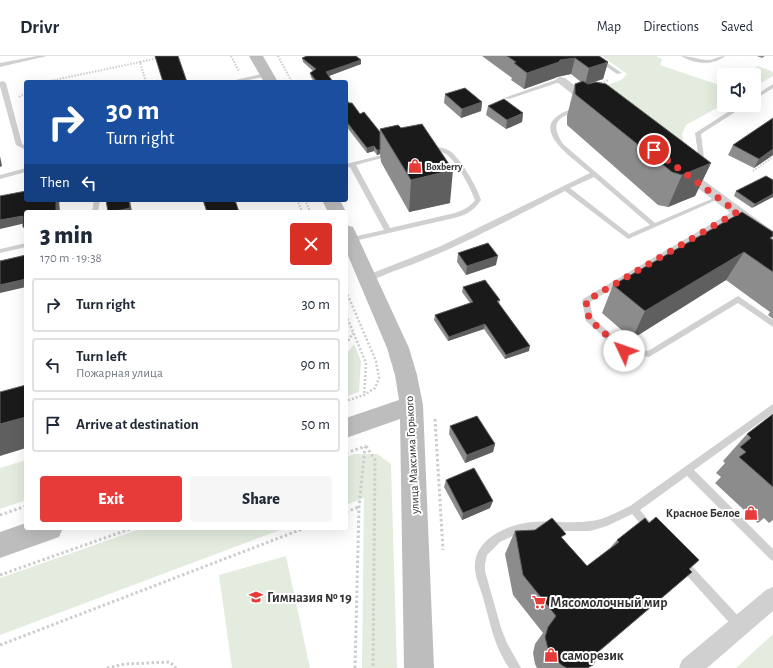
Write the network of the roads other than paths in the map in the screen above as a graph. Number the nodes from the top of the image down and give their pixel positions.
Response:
1 (44, 56) edge
2 (256, 56) edge
3 (594, 56) edge
4 (684, 56) edge
5 (722, 56) edge
6 (0, 65) edge
7 (619, 73) road end
8 (268, 78) edge
9 (239, 80) edge
10 (560, 80) joint
11 (0, 84) edge
12 (773, 86) edge
13 (761, 94) edge
14 (507, 98) dead end
15 (596, 107) joint
16 (732, 112) edge
17 (24, 147) edge
18 (422, 148) edge
19 (398, 154) edge
20 (673, 164) edge
21 (349, 165) edge
22 (24, 171) edge
23 (594, 174) junction
24 (0, 177) edge
25 (704, 187) junction
26 (565, 188) junction
27 (718, 198) junction
28 (737, 212) junction
29 (654, 225) junction
30 (388, 231) junction
31 (773, 238) edge
32 (349, 242) edge
33 (24, 245) edge
34 (0, 251) edge
35 (368, 278) junction
36 (773, 324) edge
37 (411, 405) junction
38 (773, 408) edge
39 (348, 427) edge
40 (686, 470) junction
41 (633, 509) junction
42 (44, 530) edge
43 (654, 533) edge
44 (0, 545) edge
45 (676, 556) edge
46 (773, 556) edge
47 (773, 597) edge
48 (740, 626) junction
49 (419, 668) edge
50 (516, 668) edge
51 (690, 668) edge

1 - 6 lane
2 - 8 main road
3 - 7 lane
4 - 5 lane
8 - 9 lane
10 - 14 lane
10 - 15 street
11 - 17 lane
12 - 13 lane
15 - 23 lane
16 - 25 lane
18 - 30 lane
19 - 21 lane
20 - 25 street
21 - 30 lane
22 - 24 lane
23 - 26 lane
23 - 29 lane
25 - 27 street
26 - 29 lane
26 - 35 lane
27 - 28 street
27 - 29 lane
28 - 31 street
28 - 36 lane
30 - 32 lane
32 - 35 main road, улица Максима Горького
33 - 34 lane
35 - 37 main road, улица Максима Горького
37 - 39 main road
37 - 49 main road, улица Максима Горького
38 - 40 lane
40 - 41 lane
40 - 46 lane
41 - 43 lane
41 - 50 lane
42 - 44 main road
45 - 48 lane
47 - 48 street
48 - 51 street

